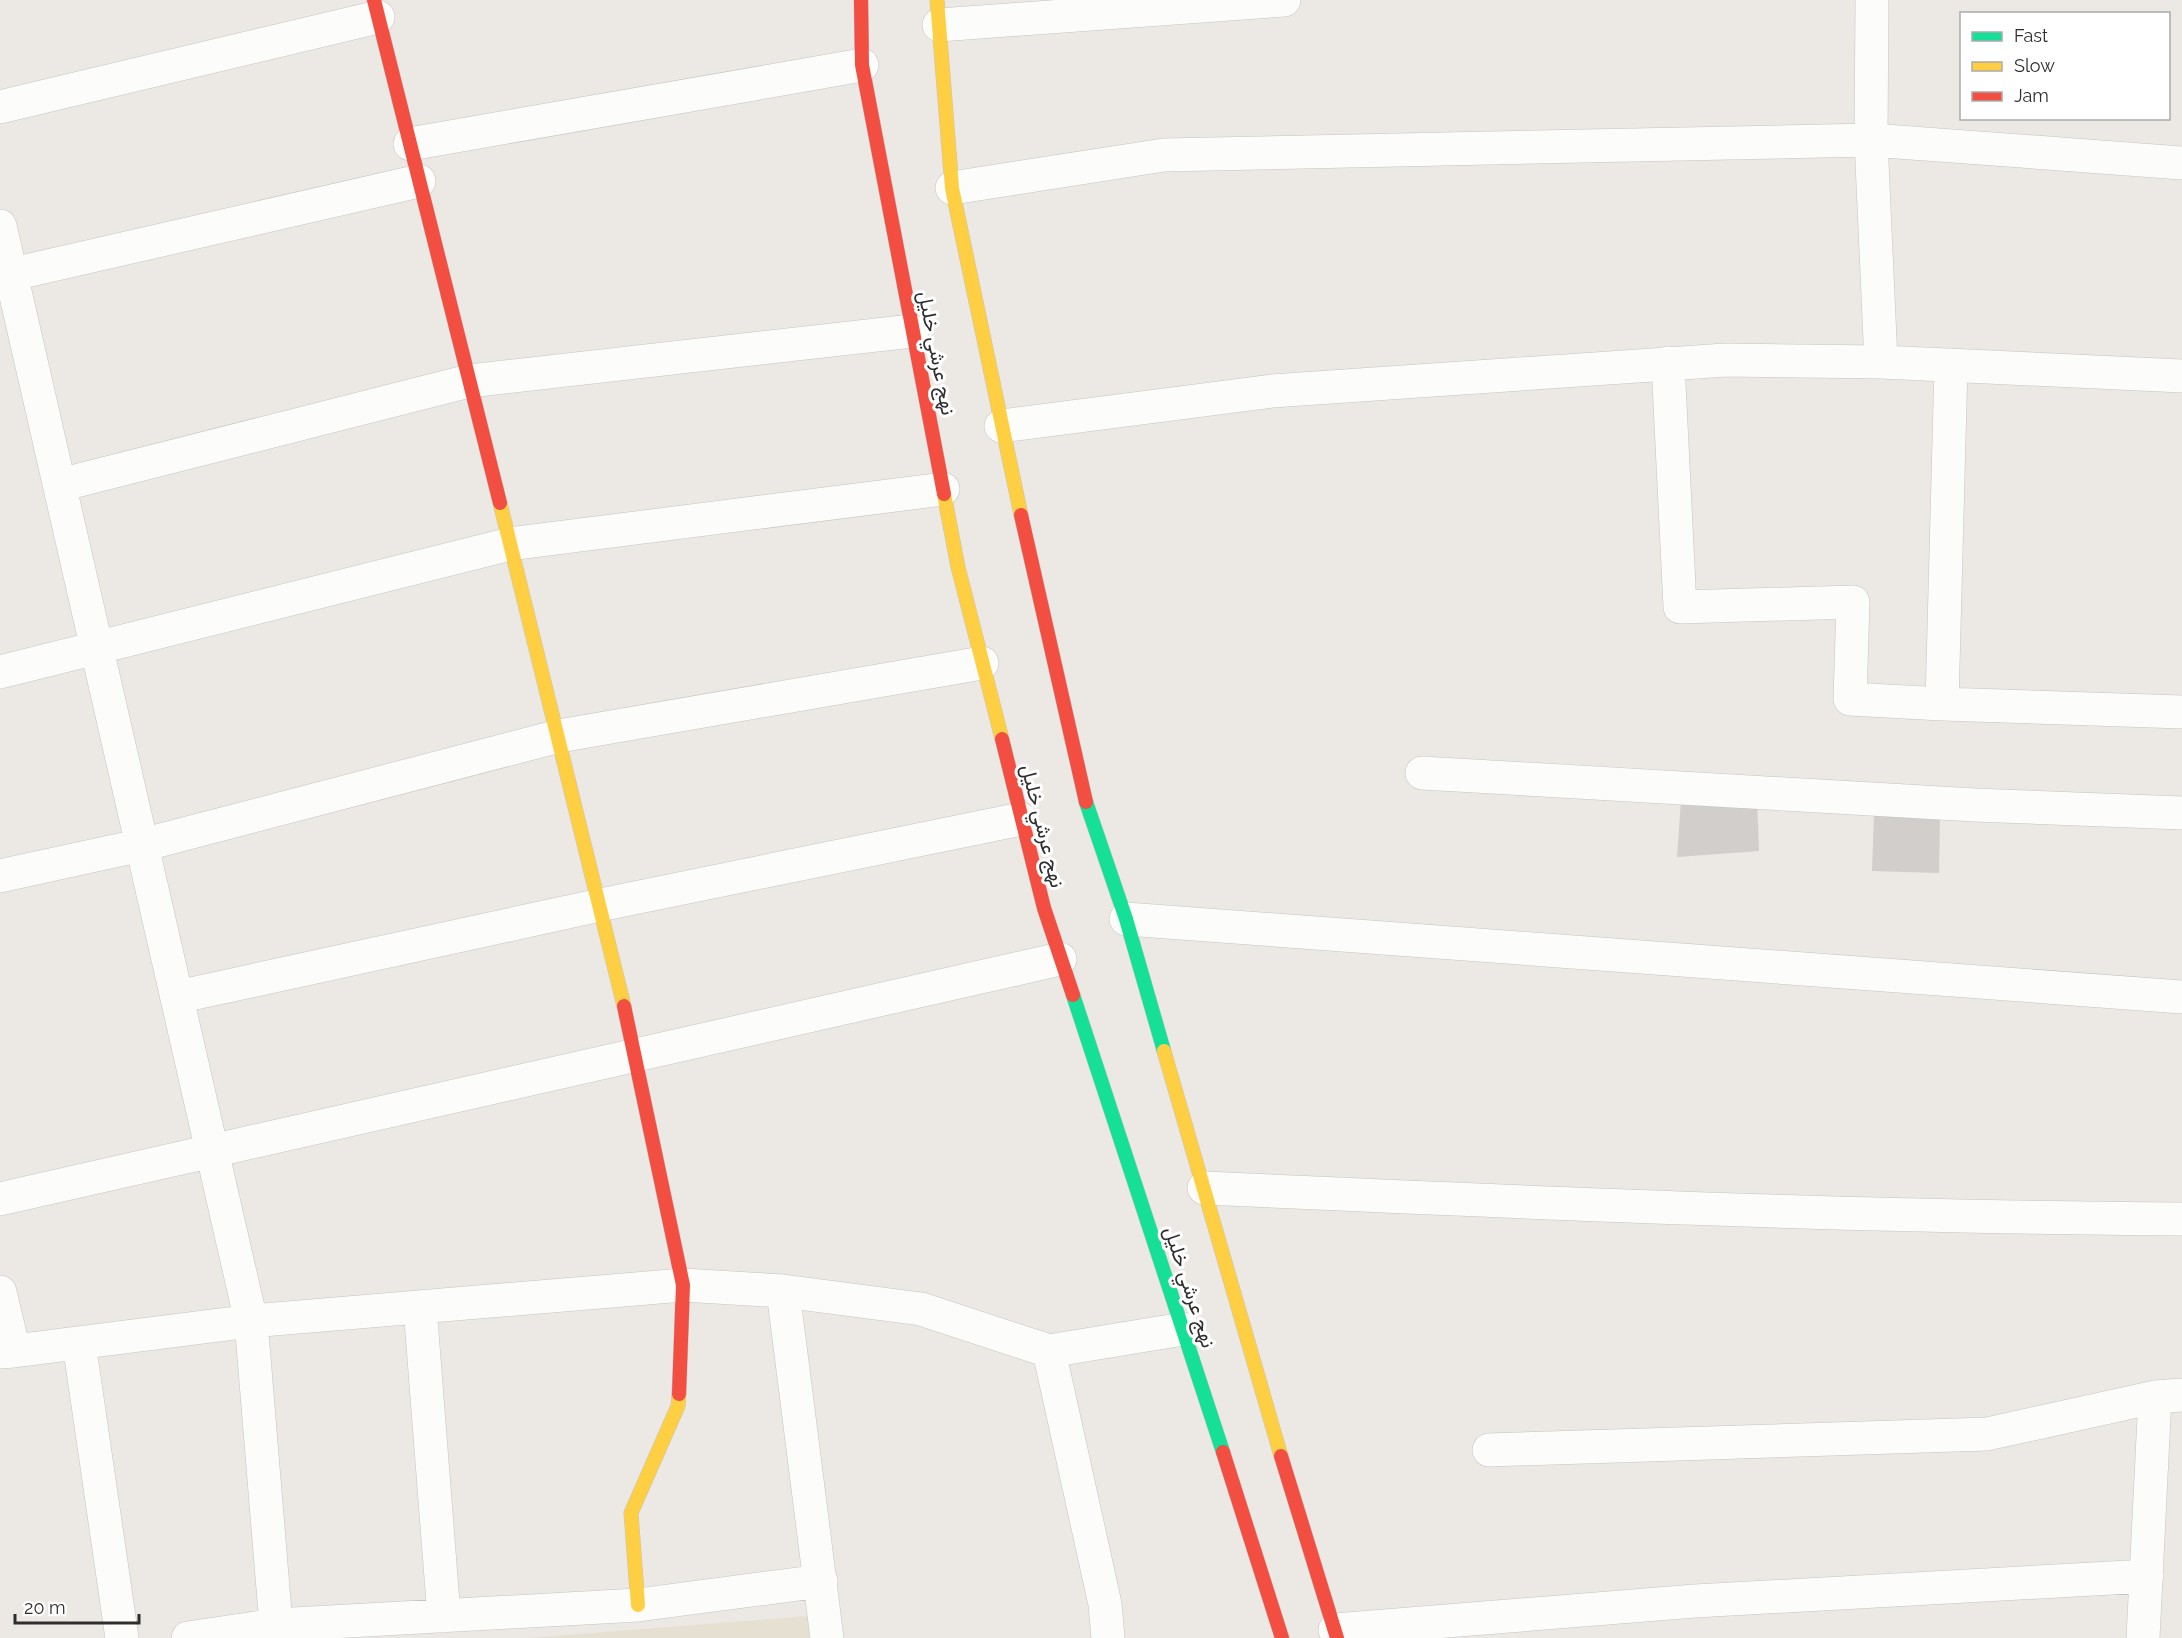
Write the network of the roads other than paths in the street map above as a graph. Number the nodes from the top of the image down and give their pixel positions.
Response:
1 (861, 0) edge
2 (1284, 0) edge
3 (1872, 0) edge
4 (376, 8) edge
5 (938, 13) edge
6 (862, 65) junction
7 (0, 107) edge
8 (1871, 140) junction
9 (410, 144) junction
10 (2182, 163) edge
11 (419, 181) junction
12 (952, 188) junction
13 (0, 226) edge
14 (6, 276) edge
15 (912, 331) junction
16 (1881, 362) junction
17 (1668, 363) junction
18 (1951, 365) junction
19 (2182, 376) edge
20 (469, 381) junction
21 (1001, 426) junction
22 (60, 485) junction
23 (943, 489) junction
24 (510, 543) junction
25 (97, 646) junction
26 (982, 663) junction
27 (0, 672) edge
28 (1942, 704) junction
29 (2182, 712) edge
30 (559, 736) junction
31 (1422, 773) dead end
32 (2182, 813) edge
33 (1021, 819) junction
34 (142, 845) junction
35 (0, 876) edge
36 (600, 905) junction
37 (1126, 919) junction
38 (1060, 959) junction
39 (177, 998) junction
40 (2182, 998) edge
41 (634, 1055) junction
42 (212, 1151) junction
43 (1204, 1188) junction
44 (0, 1199) edge
45 (2182, 1219) edge
46 (683, 1284) junction
47 (783, 1291) junction
48 (0, 1292) edge
49 (420, 1307) junction
50 (251, 1321) junction
51 (1183, 1329) junction
52 (79, 1343) junction
53 (7, 1351) edge
54 (1049, 1351) junction
55 (2169, 1396) edge
56 (1489, 1450) dead end
57 (2147, 1576) junction
58 (821, 1581) junction
59 (638, 1605) junction
60 (444, 1616) junction
61 (276, 1625) junction
62 (1336, 1634) edge
63 (122, 1638) edge
64 (188, 1638) edge
65 (827, 1638) edge
66 (1108, 1638) edge
67 (1282, 1638) edge
68 (2143, 1638) edge

1 - 6 main road, نهج عرشي خليل
2 - 5 street
3 - 8 street
4 - 7 street
4 - 9 main road
5 - 12 main road, نهج عرشي خليل
6 - 9 street
6 - 15 main road, نهج عرشي خليل
8 - 10 street
8 - 12 street
8 - 16 street
9 - 11 main road
11 - 14 street
11 - 20 main road
12 - 21 main road, نهج عرشي خليل
13 - 14 street
14 - 22 street
15 - 20 street
15 - 23 main road, نهج عرشي خليل
16 - 17 street
16 - 18 street
17 - 21 street
17 - 28 street
18 - 19 street
18 - 28 street
20 - 22 street
20 - 24 main road
21 - 37 main road, نهج عرشي خليل
22 - 25 street
23 - 24 street
23 - 26 main road, نهج عرشي خليل
24 - 25 street
24 - 30 main road
25 - 27 street
25 - 34 street
26 - 30 street
26 - 33 main road, نهج عرشي خليل
28 - 29 street
30 - 34 street
30 - 36 main road
31 - 32 street
33 - 36 street
33 - 38 main road, نهج عرشي خليل
34 - 35 street
34 - 39 street
36 - 39 street
36 - 41 main road
37 - 40 street
37 - 43 main road, نهج عرشي خليل
38 - 41 street
38 - 51 main road, نهج عرشي خليل
39 - 42 street
41 - 42 street
41 - 46 main road
42 - 44 street
42 - 50 street
43 - 45 street
43 - 62 main road, نهج عرشي خليل
46 - 47 street
46 - 49 street
46 - 59 main road
47 - 54 street
47 - 58 street
48 - 53 street
49 - 50 street
49 - 60 street
50 - 52 street
50 - 61 street
51 - 54 street
51 - 67 main road, نهج عرشي خليل
52 - 53 street
52 - 63 street
54 - 66 street
55 - 56 street
55 - 57 street
57 - 62 street
57 - 68 street
58 - 59 street
58 - 65 street
59 - 60 street
60 - 61 street
61 - 64 street

